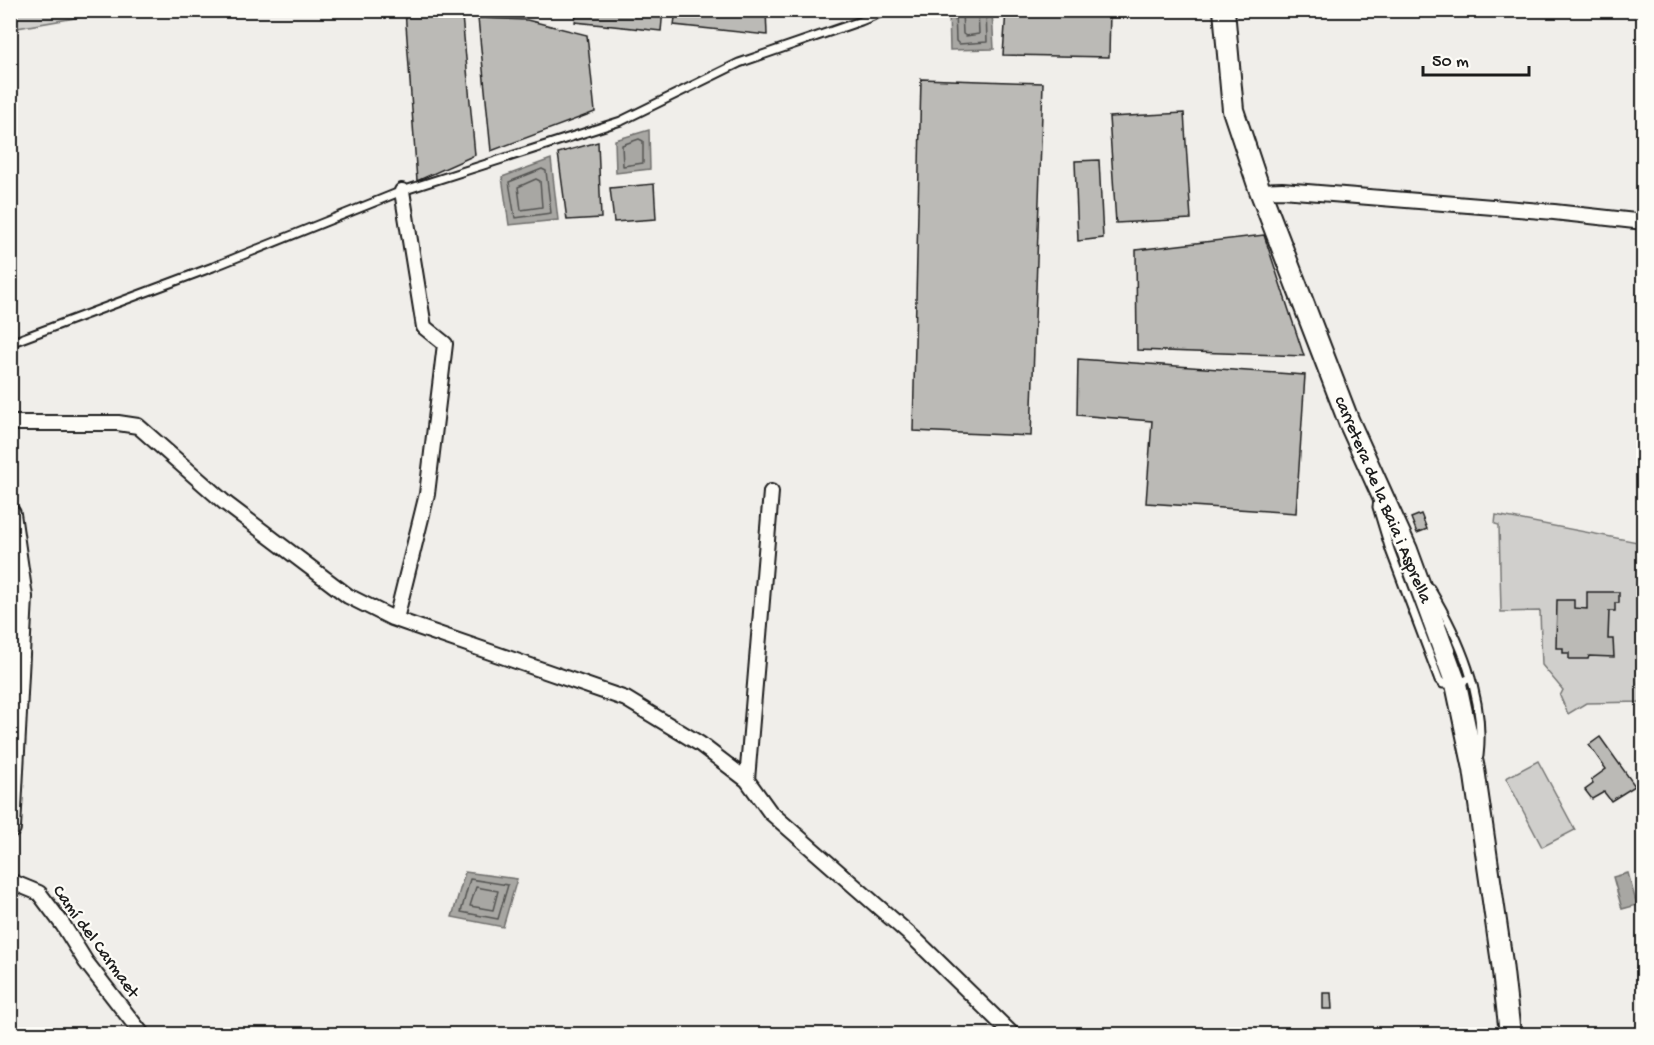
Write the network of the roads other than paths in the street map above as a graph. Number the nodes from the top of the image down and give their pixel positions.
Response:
1 (888, 10) edge
2 (1224, 10) edge
3 (402, 191) junction
4 (1260, 191) junction
5 (1644, 222) edge
6 (10, 343) edge
7 (10, 423) edge
8 (1379, 489) junction
9 (771, 492) dead end
10 (10, 514) edge
11 (396, 619) junction
12 (1434, 626) junction
13 (747, 780) junction
14 (10, 828) edge
15 (10, 881) edge
16 (142, 1035) edge
17 (1012, 1035) edge
18 (1510, 1035) edge

1 - 3 lane
2 - 4 main road, carretera de la Baia i Asprella
3 - 6 lane
3 - 11 street
4 - 5 street
4 - 8 main road, carretera de la Baia i Asprella
7 - 11 street
8 - 12 main road, carretera de la Baia i Asprella
8 - 12 lane
9 - 13 street
10 - 14 main road
11 - 13 street
12 - 18 main road, carretera de la Baia i Asprella
13 - 17 street
15 - 16 street, Camí del Carmaet

